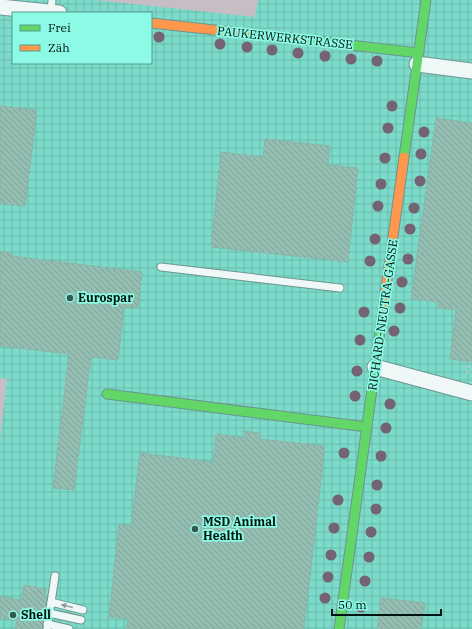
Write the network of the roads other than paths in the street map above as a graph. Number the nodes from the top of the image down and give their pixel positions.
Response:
1 (426, 0) edge
2 (0, 7) edge
3 (54, 8) edge
4 (152, 23) edge
5 (418, 59) junction
6 (472, 71) edge
7 (161, 267) dead end
8 (340, 288) dead end
9 (375, 367) junction
10 (472, 393) edge
11 (107, 394) dead end
12 (367, 427) junction
13 (55, 576) dead end
14 (51, 602) junction
15 (83, 610) dead end
16 (49, 613) junction
17 (81, 620) dead end
18 (47, 627) edge
19 (69, 629) edge
20 (339, 629) edge

1 - 5 street, RICHARD-NEUTRA-GASSE
2 - 3 street
4 - 5 street, PAUKERWERKSTRASSE
5 - 6 street
5 - 9 street, RICHARD-NEUTRA-GASSE
7 - 8 lane
9 - 10 street
9 - 12 street, RICHARD-NEUTRA-GASSE
11 - 12 street
12 - 20 street, RICHARD-NEUTRA-GASSE
13 - 14 lane
15 -> 14 lane
14 - 16 lane
16 - 17 lane
16 - 18 lane
18 - 19 lane

